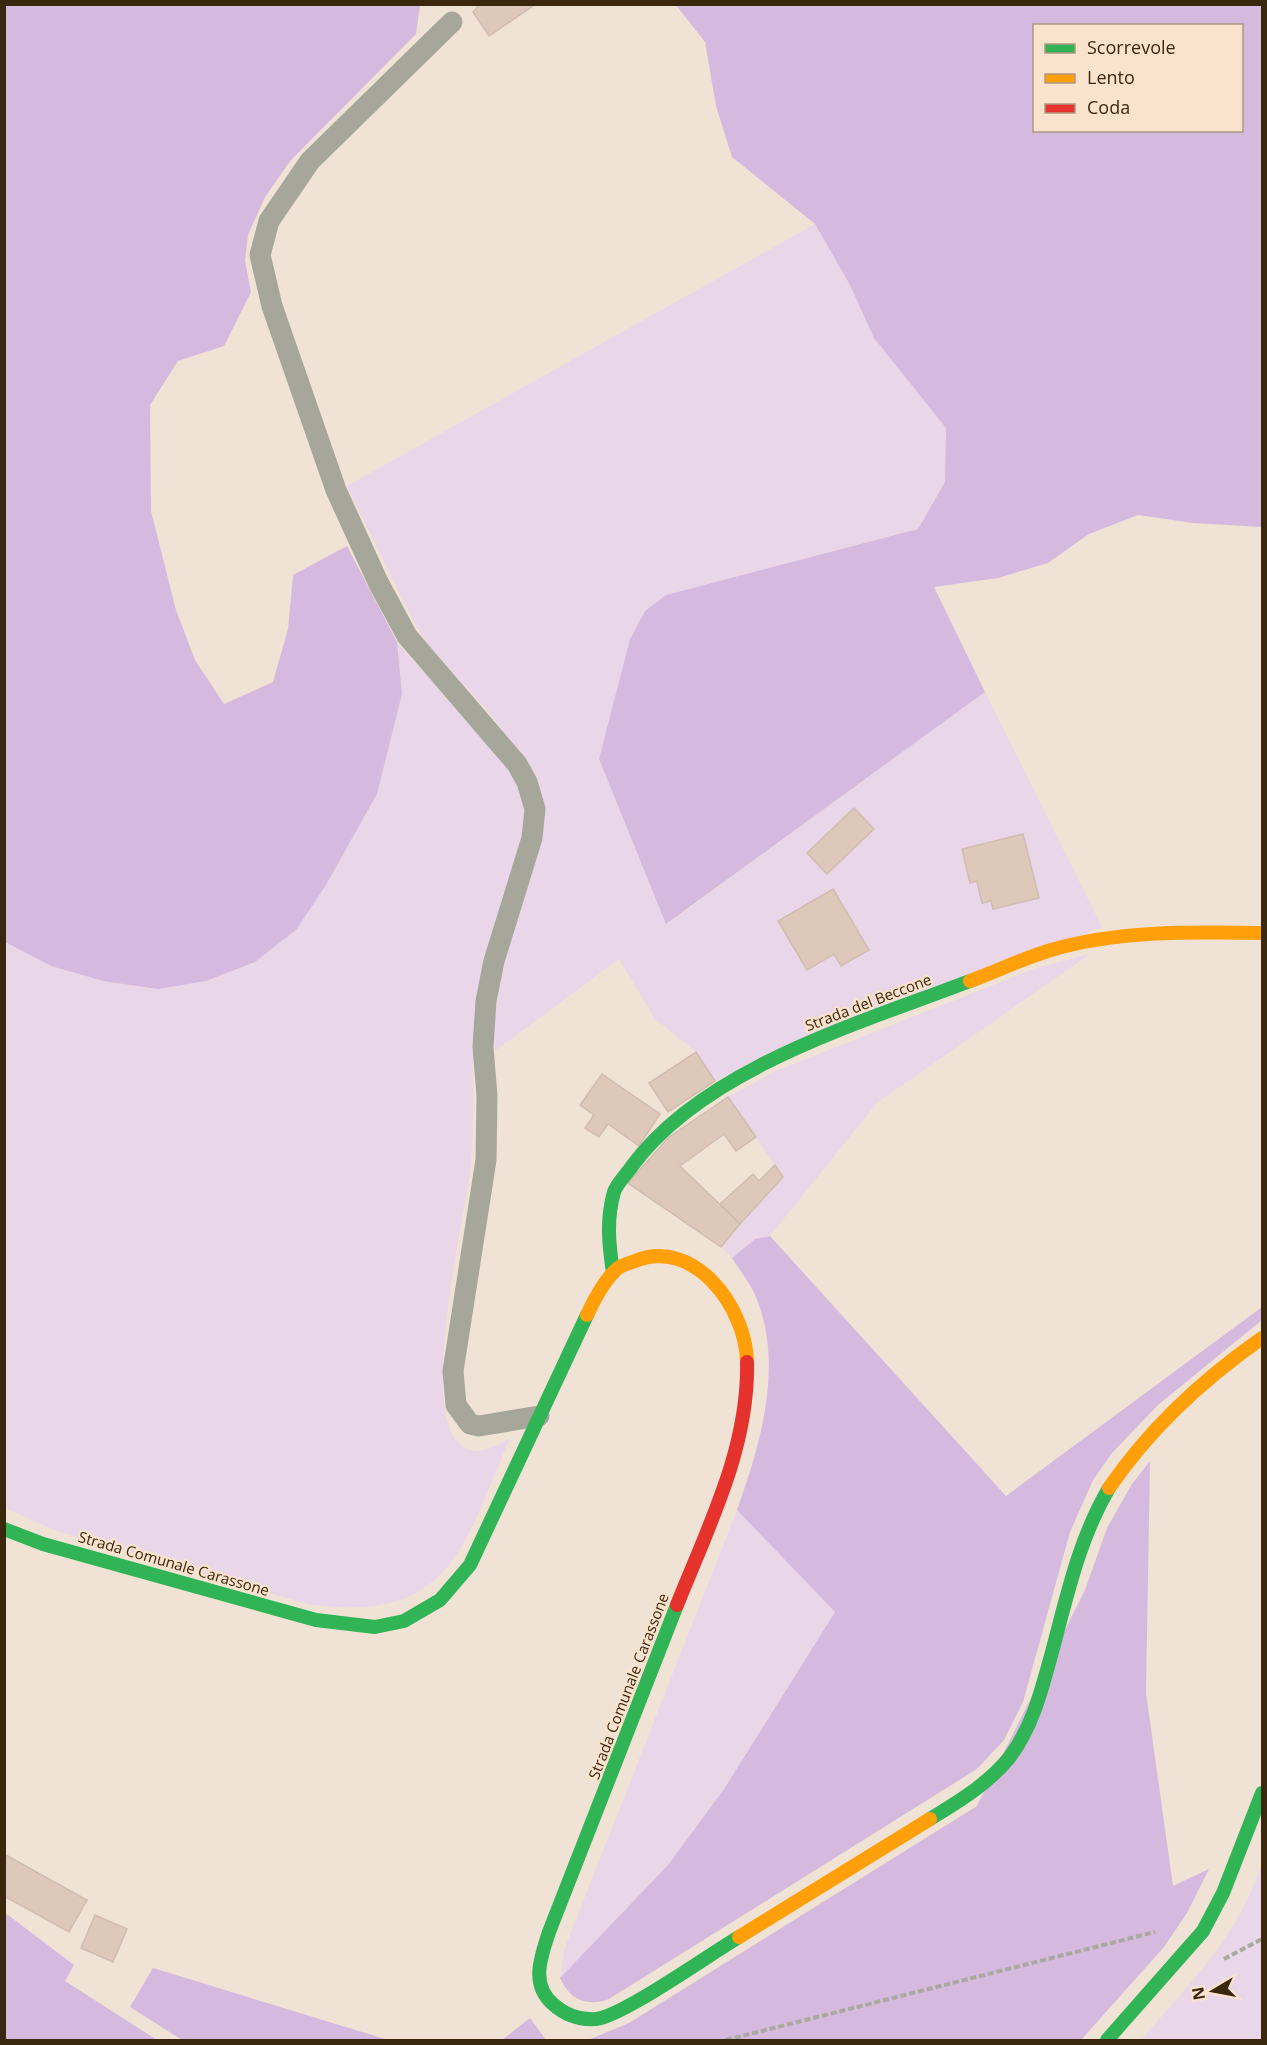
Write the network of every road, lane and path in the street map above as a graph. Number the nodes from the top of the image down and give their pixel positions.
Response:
1 (452, 22) dead end
2 (1263, 933) edge
3 (613, 1273) junction
4 (1263, 1338) edge
5 (539, 1416) junction
6 (4, 1529) edge
7 (1263, 1793) edge
8 (1165, 1929) dead end
9 (726, 2040) edge
10 (1107, 2040) edge

1 - 5 lane
2 - 3 street, Strada del Beccone
3 - 4 street, Strada Comunale Carassone
3 - 5 street, Strada Comunale Carassone
5 - 6 street, Strada Comunale Carassone
7 - 10 street
8 - 9 path

